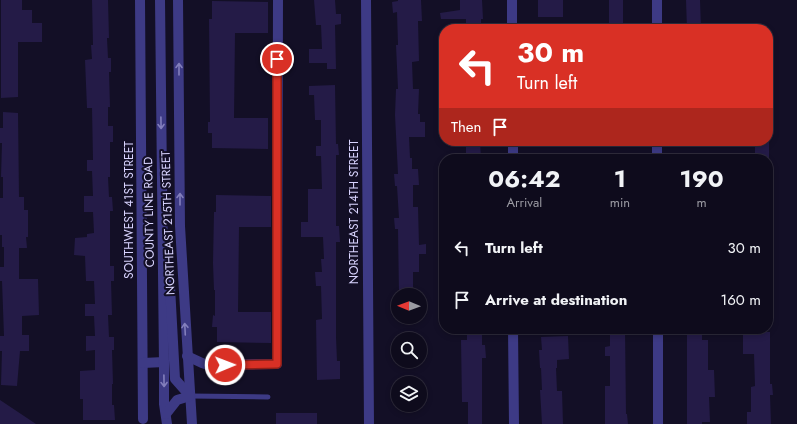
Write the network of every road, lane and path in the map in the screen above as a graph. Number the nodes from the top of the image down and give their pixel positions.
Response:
1 (140, 0) edge
2 (160, 0) edge
3 (178, 0) edge
4 (278, 0) edge
5 (366, 0) edge
6 (512, 0) edge
7 (656, 0) edge
8 (512, 24) edge
9 (657, 24) edge
10 (162, 252) junction
11 (514, 334) edge
12 (658, 334) edge
13 (187, 356) junction
14 (164, 362) junction
15 (143, 363) junction
16 (190, 396) junction
17 (268, 396) dead end
18 (143, 419) dead end
19 (166, 419) edge
20 (192, 424) edge
21 (369, 424) edge
22 (514, 424) edge
23 (658, 424) edge

1 - 15 street, SOUTHWEST 41ST STREET
2 -> 10 street, COUNTY LINE ROAD
13 -> 3 street, NORTHEAST 215TH STREET
4 - 13 street
5 - 21 street, NORTHEAST 214TH STREET
6 - 8 street
7 - 9 street
10 - 14 street, COUNTY LINE ROAD
10 - 16 street
11 - 22 street
12 - 23 street
13 - 16 street, NORTHEAST 215TH STREET
14 - 15 street
14 -> 19 street, COUNTY LINE ROAD
15 - 18 street, SOUTHWEST 41ST STREET
16 - 17 lane
16 - 19 street
16 - 20 street, NORTHEAST 215TH STREET

